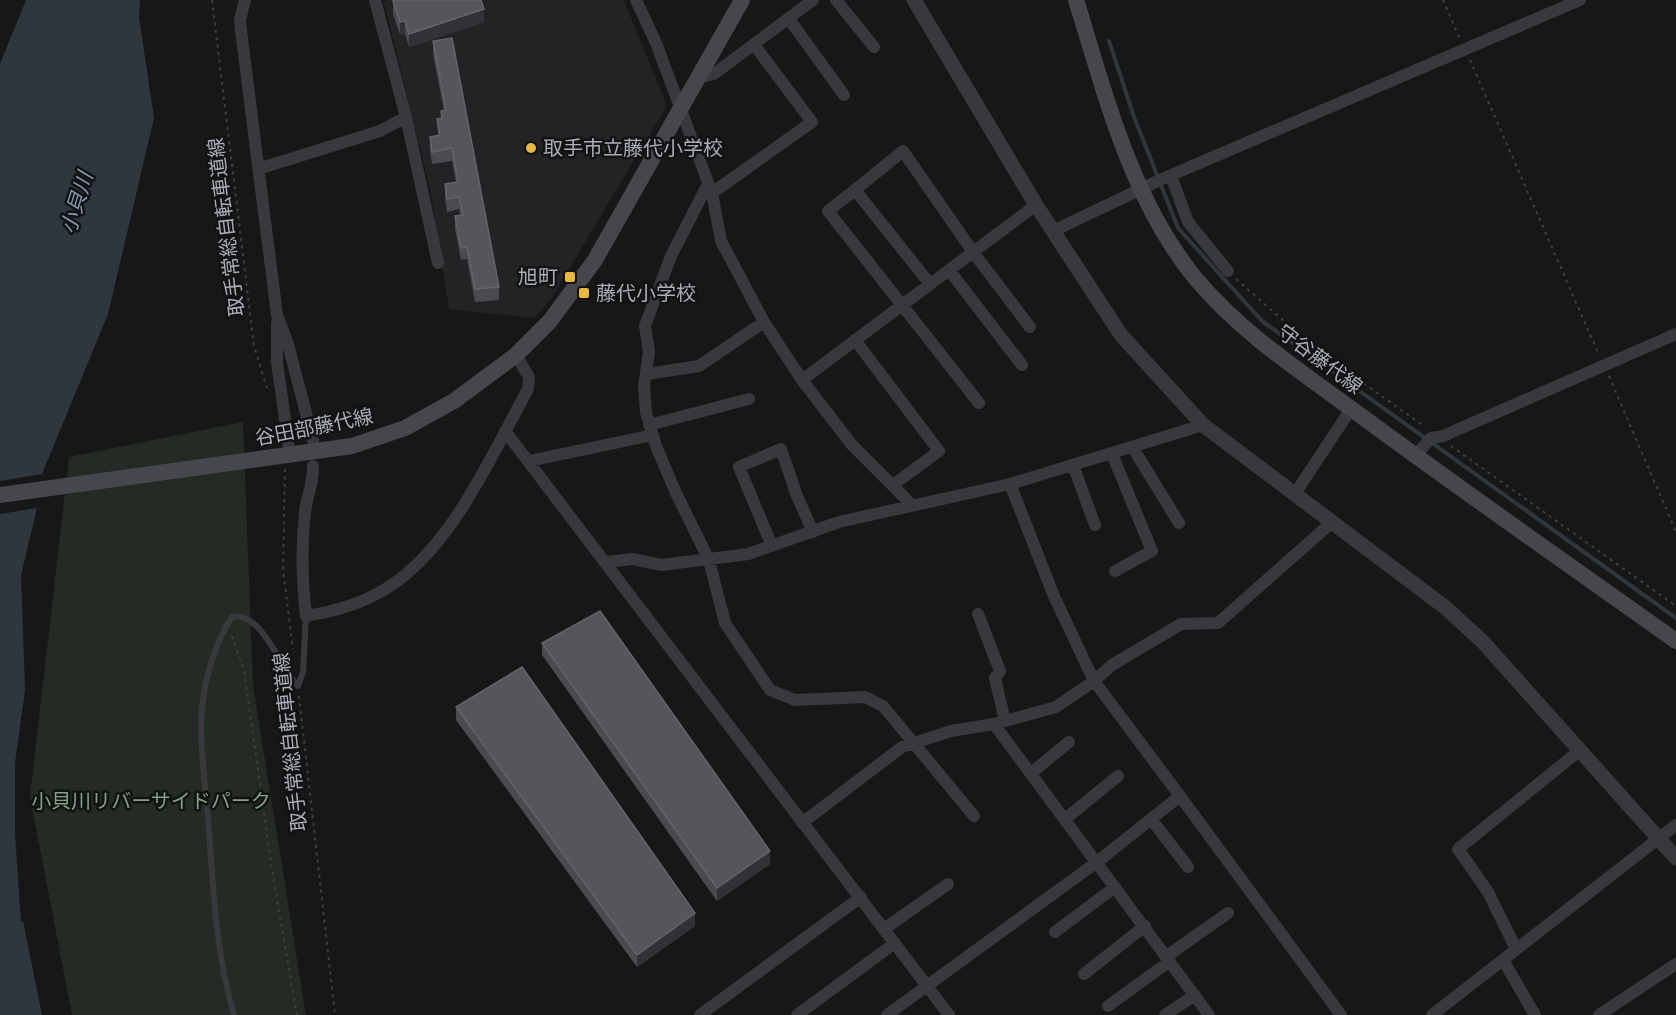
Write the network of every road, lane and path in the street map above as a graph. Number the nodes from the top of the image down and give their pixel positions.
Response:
1 (212, 0) edge
2 (246, 0) edge
3 (375, 0) edge
4 (636, 0) edge
5 (742, 0) edge
6 (813, 0) edge
7 (836, 0) edge
8 (914, 0) edge
9 (1076, 0) edge
10 (1443, 0) edge
11 (1580, 0) edge
12 (789, 19) junction
13 (755, 46) junction
14 (874, 47) dead end
15 (1465, 50) junction
16 (698, 78) junction
17 (844, 95) dead end
18 (680, 111) junction
19 (406, 117) junction
20 (261, 168) junction
21 (1171, 176) junction
22 (710, 188) junction
23 (855, 190) junction
24 (1142, 190) junction
25 (1036, 205) junction
26 (1053, 231) junction
27 (973, 252) junction
28 (438, 263) dead end
29 (949, 270) junction
30 (1228, 271) dead end
31 (930, 284) junction
32 (901, 306) junction
33 (277, 315) junction
34 (764, 322) junction
35 (1030, 327) dead end
36 (1676, 334) edge
37 (855, 340) junction
38 (516, 356) junction
39 (1022, 365) dead end
40 (1604, 365) junction
41 (647, 374) junction
42 (801, 380) junction
43 (269, 394) dead end
44 (749, 399) dead end
45 (979, 403) dead end
46 (1351, 408) junction
47 (1203, 425) junction
48 (651, 430) junction
49 (505, 431) junction
50 (313, 440) dead end
51 (1133, 448) junction
52 (1112, 454) junction
53 (1416, 456) junction
54 (288, 461) junction
55 (529, 461) junction
56 (1073, 465) junction
57 (313, 466) dead end
58 (1010, 484) junction
59 (892, 485) junction
60 (0, 495) edge
61 (1294, 495) junction
62 (911, 504) junction
63 (1179, 523) dead end
64 (1330, 524) junction
65 (1095, 525) dead end
66 (813, 532) junction
67 (1676, 532) edge
68 (772, 546) junction
69 (709, 560) junction
70 (606, 562) junction
71 (1115, 571) dead end
72 (978, 614) dead end
73 (306, 616) junction
74 (226, 626) junction
75 (1676, 641) edge
76 (294, 651) dead end
77 (1094, 681) junction
78 (298, 686) junction
79 (1000, 723) junction
80 (1069, 742) dead end
81 (912, 744) junction
82 (1579, 751) junction
83 (1031, 773) junction
84 (1118, 776) dead end
85 (1180, 796) junction
86 (974, 816) dead end
87 (1065, 819) junction
88 (1151, 819) junction
89 (802, 822) junction
90 (1676, 825) edge
91 (1659, 839) junction
92 (1676, 858) edge
93 (1097, 862) junction
94 (1188, 867) dead end
95 (948, 884) dead end
96 (1115, 886) junction
97 (861, 897) junction
98 (1228, 913) dead end
99 (1145, 926) junction
100 (884, 929) junction
101 (1055, 932) dead end
102 (895, 943) junction
103 (1516, 949) junction
104 (1168, 959) junction
105 (1503, 960) junction
106 (1676, 964) edge
107 (1084, 974) dead end
108 (926, 986) junction
109 (1195, 995) junction
110 (1108, 1006) dead end
111 (234, 1015) edge
112 (297, 1015) edge
113 (335, 1015) edge
114 (700, 1015) edge
115 (797, 1015) edge
116 (887, 1015) edge
117 (949, 1015) edge
118 (1165, 1015) edge
119 (1209, 1015) edge
120 (1341, 1015) edge
121 (1432, 1015) edge
122 (1535, 1015) edge
123 (1599, 1015) edge

1 - 43 path, 取手常総自転車道線
2 - 20 street
3 - 19 street
4 - 18 street
5 - 16 main road, 谷田部藤代線
6 - 12 street
7 - 14 street
8 - 25 street
9 - 24 main road, 守谷藤代線
10 - 15 path
11 - 15 street
12 - 13 street
12 - 17 street
13 - 16 street
13 - 22 street
15 - 21 street
15 - 40 path
16 - 18 main road, 谷田部藤代線
18 - 22 street
18 - 38 main road, 谷田部藤代線
19 - 20 street
19 - 28 street
20 - 33 street
21 - 24 street
21 - 30 street
22 - 34 street
22 - 41 street
23 - 27 street
23 - 31 street
23 - 32 street
24 - 26 street
24 - 46 main road, 守谷藤代線
25 - 26 street
25 - 27 street
26 - 47 street
27 - 29 street
27 - 35 street
29 - 31 street
29 - 39 street
31 - 32 street
32 - 37 street
32 - 45 street
33 - 50 street
33 - 54 street
34 - 41 street
34 - 42 street
36 - 40 street
37 - 42 street
37 - 59 street
38 - 49 street
38 - 54 main road, 谷田部藤代線
40 - 53 street
40 - 67 path
41 - 48 street
42 - 59 street
44 - 48 street
46 - 53 main road, 守谷藤代線
46 - 61 street
47 - 51 street
47 - 61 street
48 - 55 street
48 - 69 street
49 - 55 street
49 - 73 street
51 - 52 street
51 - 63 street
52 - 56 street
52 - 71 street
53 - 75 main road, 守谷藤代線
54 - 60 main road, 谷田部藤代線
54 - 76 path, 取手常総自転車道線
55 - 70 street
56 - 58 street
56 - 65 street
57 - 73 street
58 - 62 street
58 - 77 street
59 - 62 street
61 - 64 street
62 - 66 street
64 - 77 street
64 - 82 street
66 - 68 street
66 - 68 street
68 - 69 street
69 - 70 street
69 - 81 street
70 - 89 street
72 - 79 street
73 - 78 lane
74 - 78 lane
74 - 111 lane
74 - 112 path
77 - 79 street
77 - 85 street
78 - 113 path, 取手常総自転車道線
79 - 81 street
79 - 83 street
80 - 83 street
81 - 86 street
81 - 89 street
82 - 91 street
82 - 103 street
83 - 87 street
84 - 87 street
85 - 88 street
85 - 120 street
87 - 93 street
88 - 93 street
88 - 94 street
89 - 97 street
90 - 91 street
91 - 92 street
91 - 103 street
93 - 96 street
93 - 108 street
95 - 100 street
96 - 99 street
96 - 101 street
97 - 100 street
97 - 114 street
98 - 104 street
99 - 104 street
99 - 107 street
100 - 102 street
102 - 108 street
102 - 115 street
103 - 105 street
104 - 109 street
104 - 110 street
105 - 121 street
105 - 122 street
106 - 123 street
108 - 116 street
108 - 117 street
109 - 118 street
109 - 119 street

